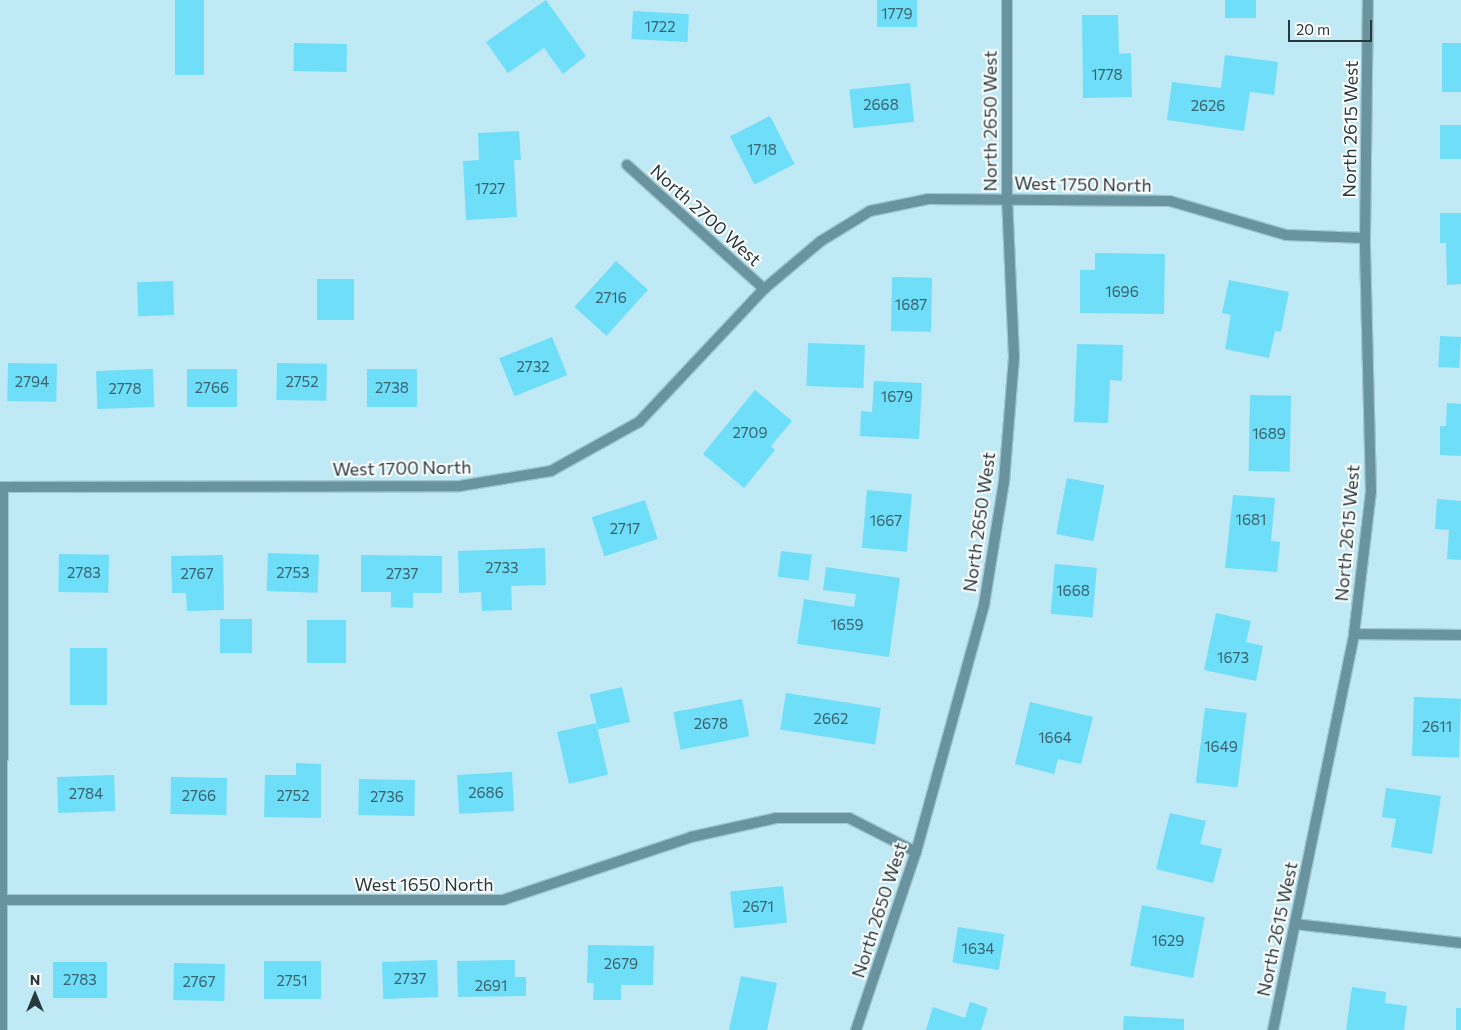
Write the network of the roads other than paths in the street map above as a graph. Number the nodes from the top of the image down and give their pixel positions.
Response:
1 (1007, 0) edge
2 (1368, 0) edge
3 (627, 165) dead end
4 (1006, 198) junction
5 (1365, 238) junction
6 (764, 289) junction
7 (1, 487) edge
8 (1354, 634) junction
9 (1461, 635) edge
10 (916, 852) junction
11 (2, 900) junction
12 (1295, 924) junction
13 (1461, 943) edge
14 (2, 1030) edge
15 (856, 1030) edge
16 (1273, 1030) edge

1 - 4 street, North 2650 West
2 - 5 street, North 2615 West
3 - 6 street, North 2700 West
4 - 5 street, West 1750 North
4 - 6 street, West 1750 North
4 - 10 street, North 2650 West
5 - 8 street, North 2615 West
6 - 7 street, West 1700 North
7 - 11 street
8 - 9 street
8 - 12 street, North 2615 West
10 - 11 street, West 1650 North
10 - 15 street, North 2650 West
11 - 14 street
12 - 13 street
12 - 16 street, North 2615 West

